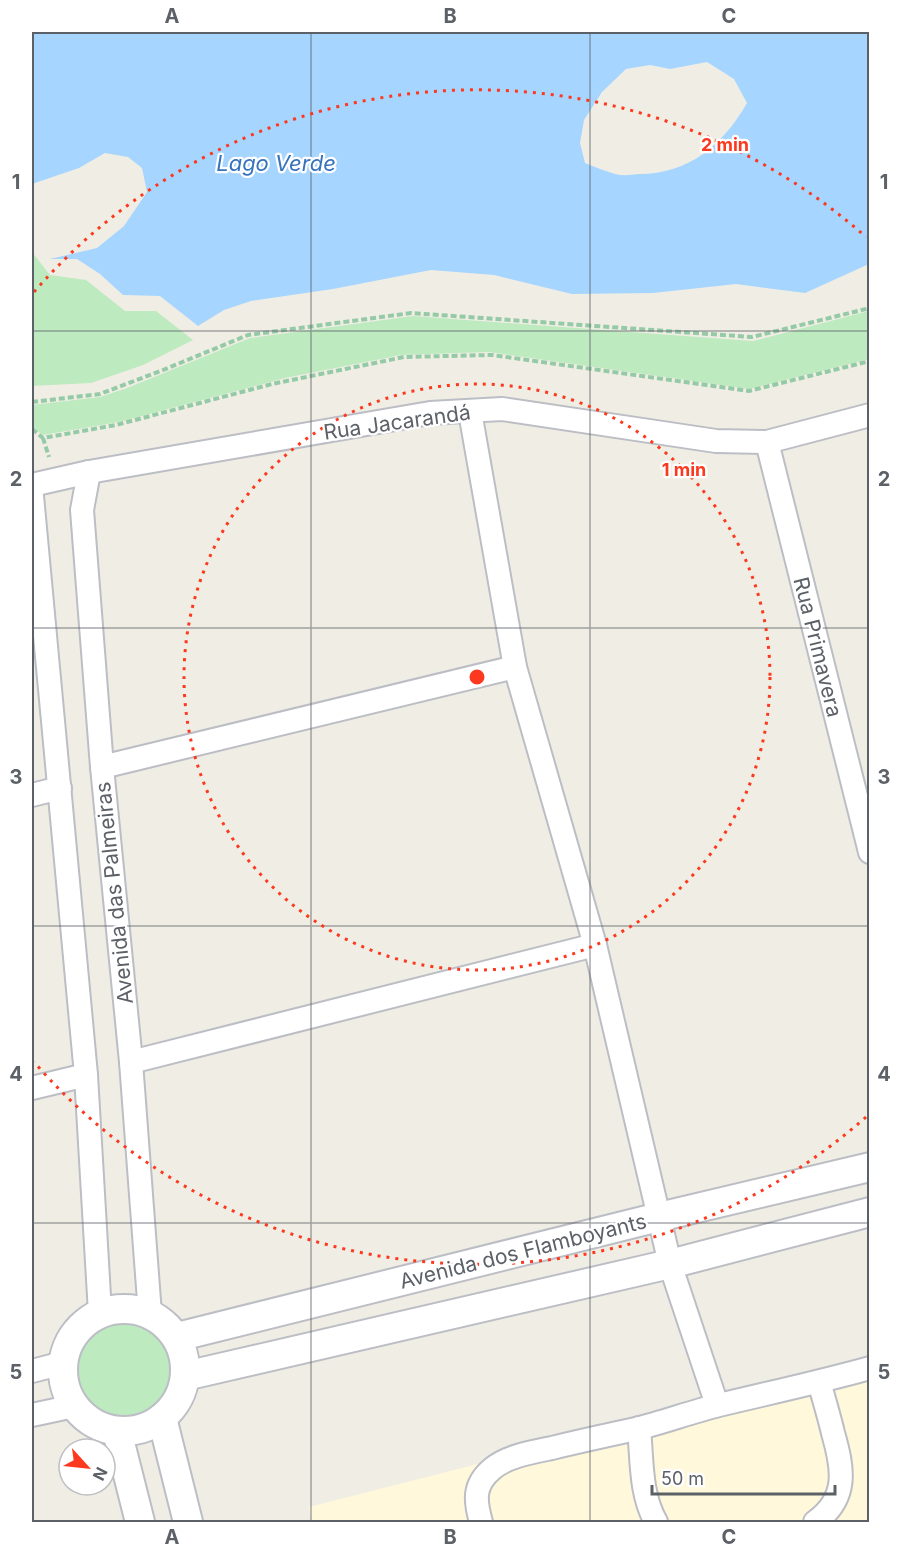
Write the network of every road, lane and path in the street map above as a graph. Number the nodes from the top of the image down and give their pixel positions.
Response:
1 (870, 308) edge
2 (870, 361) edge
3 (32, 402) edge
4 (470, 411) junction
5 (870, 415) edge
6 (32, 429) edge
7 (767, 442) junction
8 (88, 472) junction
9 (32, 485) edge
10 (32, 496) edge
11 (515, 667) junction
12 (102, 767) junction
13 (60, 788) junction
14 (32, 795) edge
15 (870, 852) edge
16 (595, 945) junction
17 (131, 1062) junction
18 (86, 1075) junction
19 (32, 1088) edge
20 (870, 1167) edge
21 (870, 1212) edge
22 (659, 1217) junction
23 (670, 1264) junction
24 (100, 1313) junction
25 (150, 1314) junction
26 (177, 1337) junction
27 (63, 1364) junction
28 (870, 1368) edge
29 (32, 1371) edge
30 (185, 1376) junction
31 (819, 1382) junction
32 (717, 1405) junction
33 (74, 1406) junction
34 (32, 1415) edge
35 (162, 1418) junction
36 (639, 1428) junction
37 (117, 1431) junction
38 (140, 1522) edge
39 (188, 1522) edge
40 (481, 1522) edge
41 (656, 1522) edge
42 (815, 1522) edge

1 - 3 path
2 - 6 path
4 - 7 street, Rua Jacarandá
4 - 8 street, Rua Jacarandá
4 - 11 street
5 - 7 street, Rua Jacarandá
7 - 15 street, Rua Primavera
8 - 9 street, Rua Jacarandá
8 - 12 street, Avenida das Palmeiras
10 - 13 street, Avenida das Palmeiras
11 - 12 street
11 - 16 street
12 - 17 street, Avenida das Palmeiras
13 - 14 street
13 - 18 street, Avenida das Palmeiras
16 - 17 street
16 - 22 street
17 - 25 street, Avenida das Palmeiras
18 - 19 street
18 - 24 street, Avenida das Palmeiras
20 - 22 street, Avenida dos Flamboyants
21 - 23 street, Avenida dos Flamboyants
22 - 23 street
22 - 26 street, Avenida dos Flamboyants
23 - 30 street, Avenida dos Flamboyants
23 - 32 street
24 - 25 street
24 - 27 street
25 - 26 street
26 - 30 street
27 - 29 street
27 - 33 street
28 - 31 street
30 - 35 street
31 - 32 street
31 - 42 street
32 - 36 street
33 - 34 street
33 - 37 street
35 - 37 street
35 - 39 street
36 - 40 street
36 - 41 street
37 - 38 street

